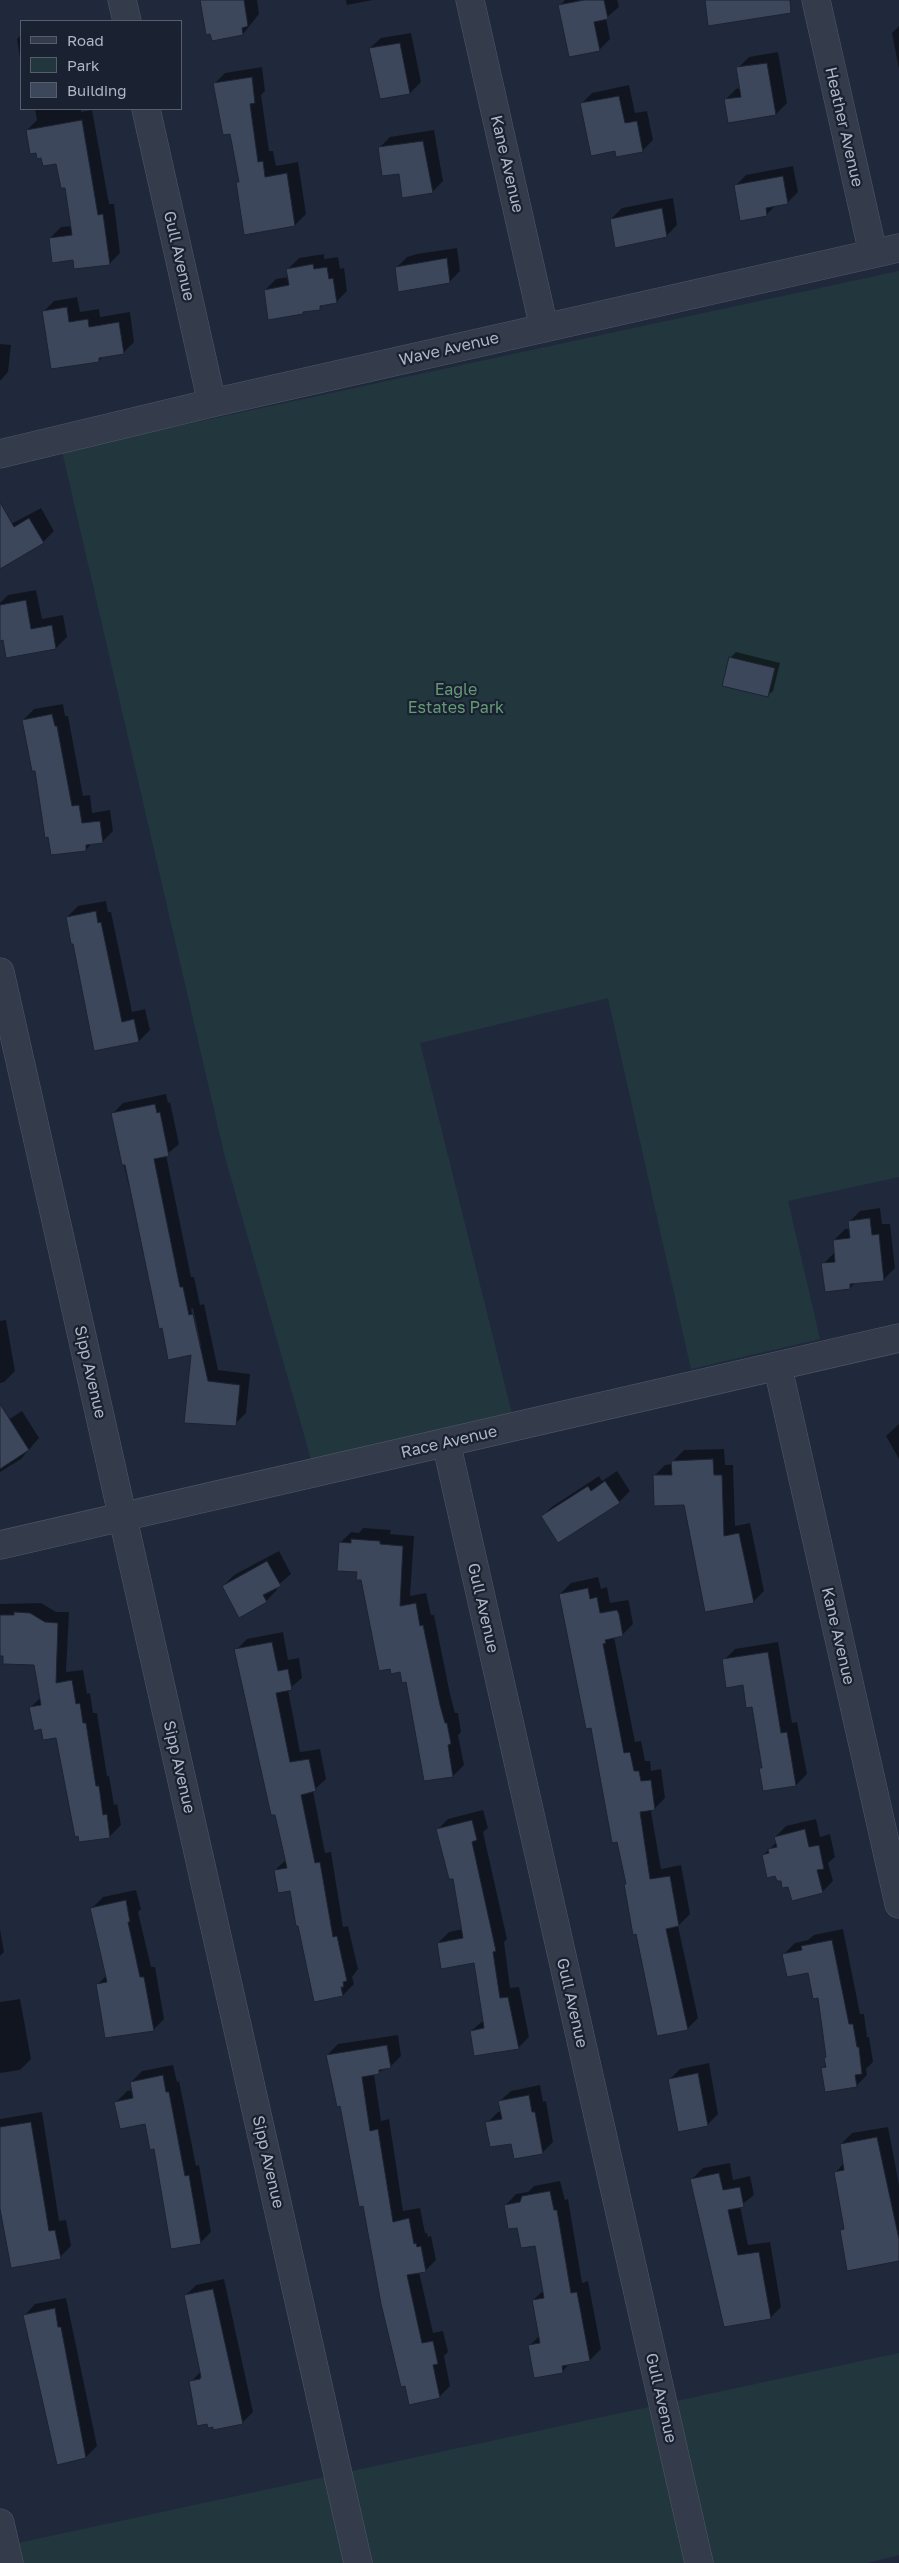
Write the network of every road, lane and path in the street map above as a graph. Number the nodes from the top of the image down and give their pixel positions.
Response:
1 (122, 0) edge
2 (470, 0) edge
3 (816, 0) edge
4 (127, 20) edge
5 (146, 110) edge
6 (899, 248) edge
7 (873, 253) junction
8 (544, 328) junction
9 (212, 403) junction
10 (0, 454) edge
11 (0, 972) edge
12 (899, 1338) edge
13 (778, 1368) junction
14 (446, 1442) junction
15 (123, 1518) junction
16 (0, 1545) edge
17 (899, 1904) edge
18 (0, 2523) edge
19 (9, 2563) edge
20 (358, 2563) edge
21 (699, 2563) edge

1 - 4 street
2 - 8 street, Kane Avenue
3 - 7 street, Heather Avenue
5 - 9 street, Gull Avenue
6 - 7 street, Wave Avenue
7 - 8 street, Wave Avenue
8 - 9 street, Wave Avenue
9 - 10 street, Wave Avenue
11 - 15 street, Sipp Avenue
12 - 13 street, Race Avenue
13 - 14 street, Race Avenue
13 - 17 street, Kane Avenue
14 - 15 street, Race Avenue
14 - 21 street, Gull Avenue
15 - 16 street, Race Avenue
15 - 20 street, Sipp Avenue
18 - 19 street

